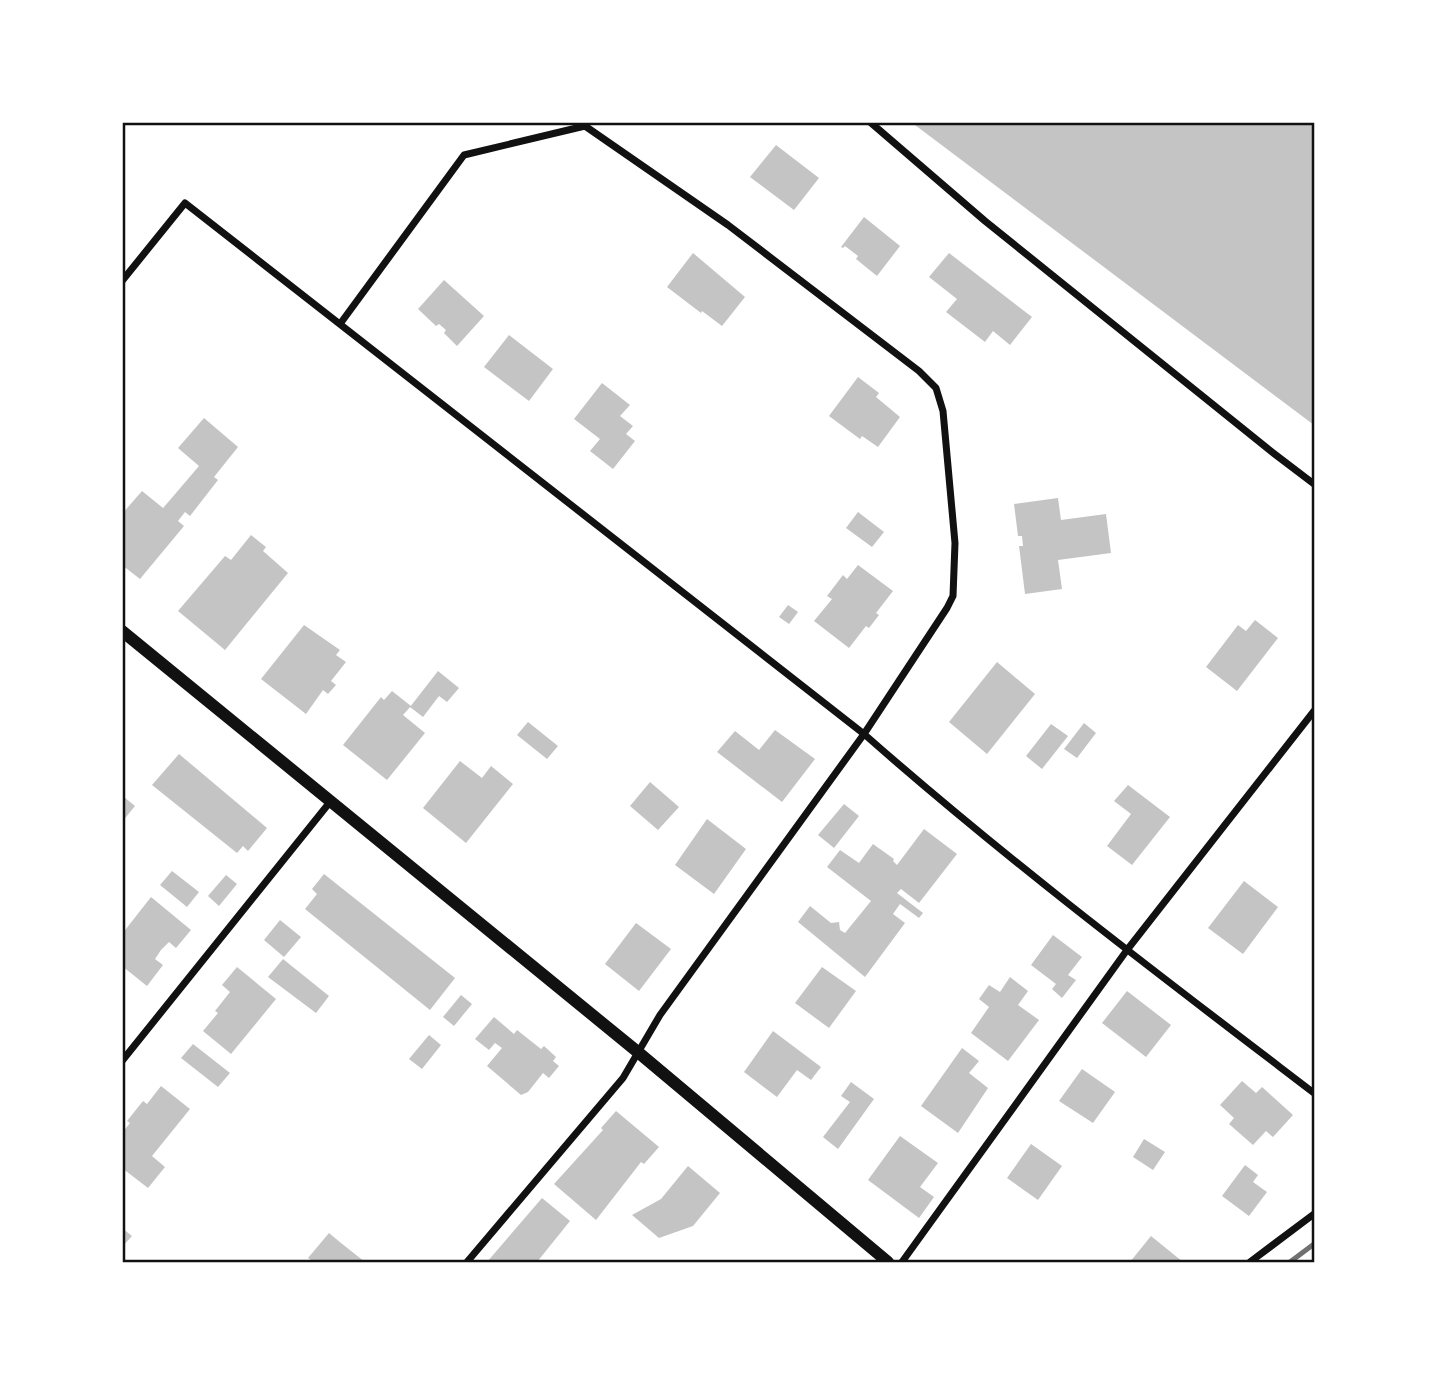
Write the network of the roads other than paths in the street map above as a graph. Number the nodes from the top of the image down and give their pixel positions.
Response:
1 (870, 122) edge
2 (122, 281) edge
3 (340, 324) junction
4 (1314, 484) edge
5 (122, 631) edge
6 (1314, 711) edge
7 (864, 734) junction
8 (330, 802) junction
9 (1127, 950) junction
10 (639, 1053) junction
11 (122, 1060) edge
12 (1314, 1093) edge
13 (1314, 1214) edge
14 (467, 1262) edge
15 (888, 1262) edge
16 (902, 1262) edge
17 (1250, 1262) edge

1 - 4 street
2 - 3 street
3 - 7 street
3 - 7 street
5 - 8 street
6 - 9 street
7 - 9 street
7 - 10 street
8 - 10 street
8 - 11 street
9 - 12 street
9 - 16 street
10 - 14 street
10 - 15 street
13 - 17 street

